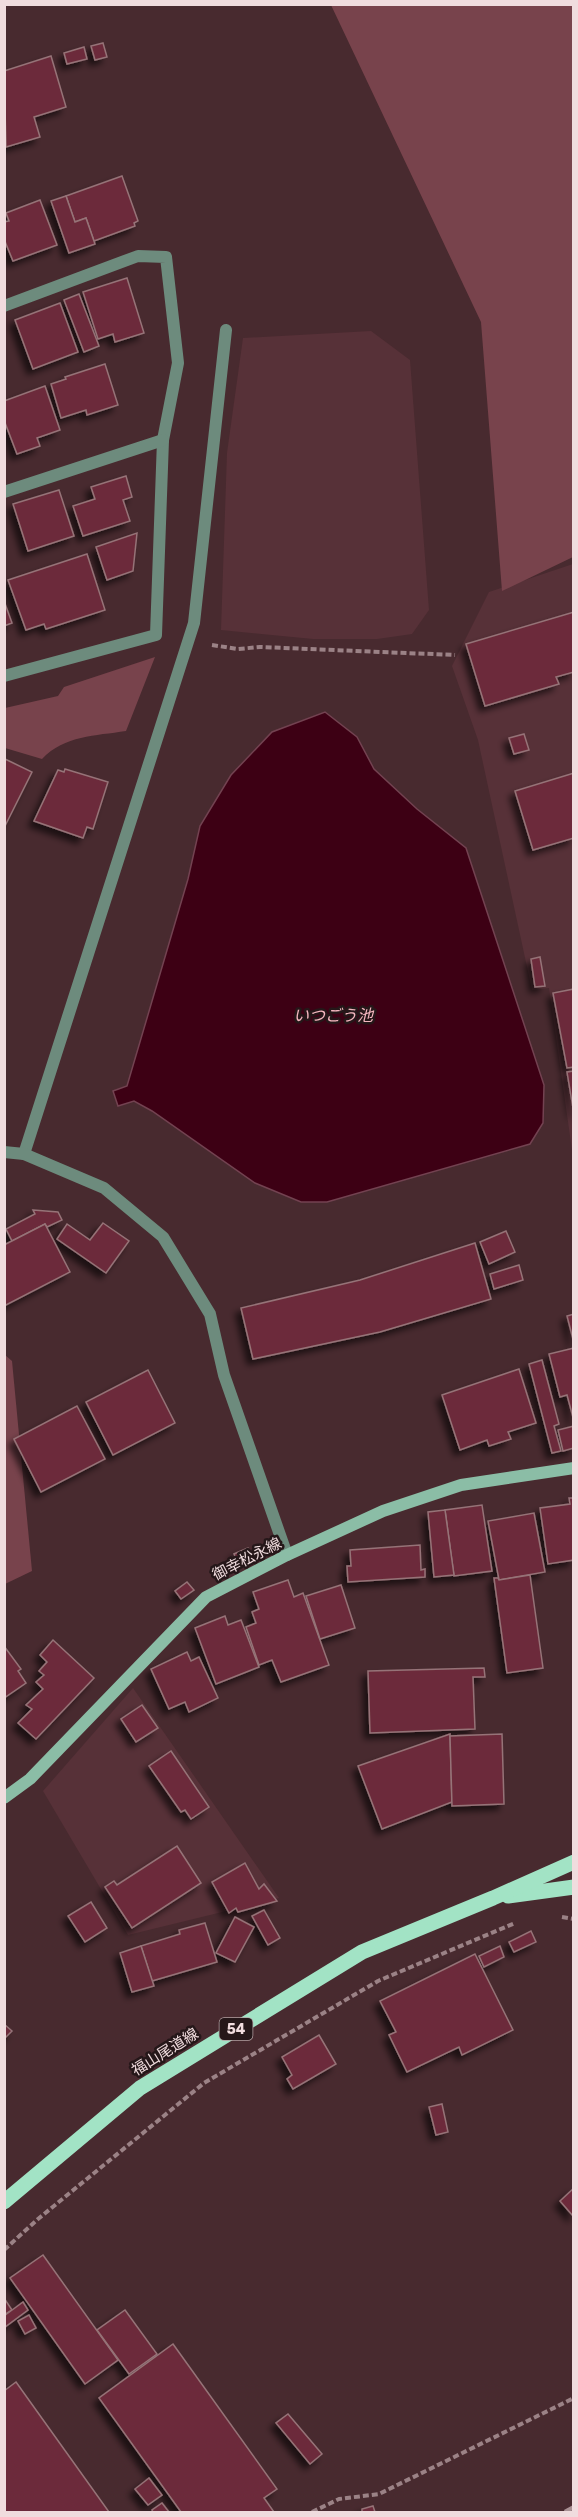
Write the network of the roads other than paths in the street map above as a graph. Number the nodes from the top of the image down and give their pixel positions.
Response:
1 (4, 306) edge
2 (226, 330) dead end
3 (163, 440) junction
4 (4, 492) edge
5 (4, 676) edge
6 (4, 1152) edge
7 (24, 1154) junction
8 (573, 1468) edge
9 (287, 1555) junction
10 (4, 1798) edge
11 (573, 1862) edge
12 (573, 1887) edge
13 (493, 1898) junction
14 (4, 2202) edge

1 - 3 street
2 - 7 street
3 - 4 street
3 - 5 street
6 - 7 street
7 - 9 street
8 - 9 main road, 御幸松永線
9 - 10 main road, 御幸松永線
11 - 13 main road, 福山尾道線 / 54
12 - 13 main road, 福山尾道線 / 54
13 - 14 main road, 福山尾道線 / 54

